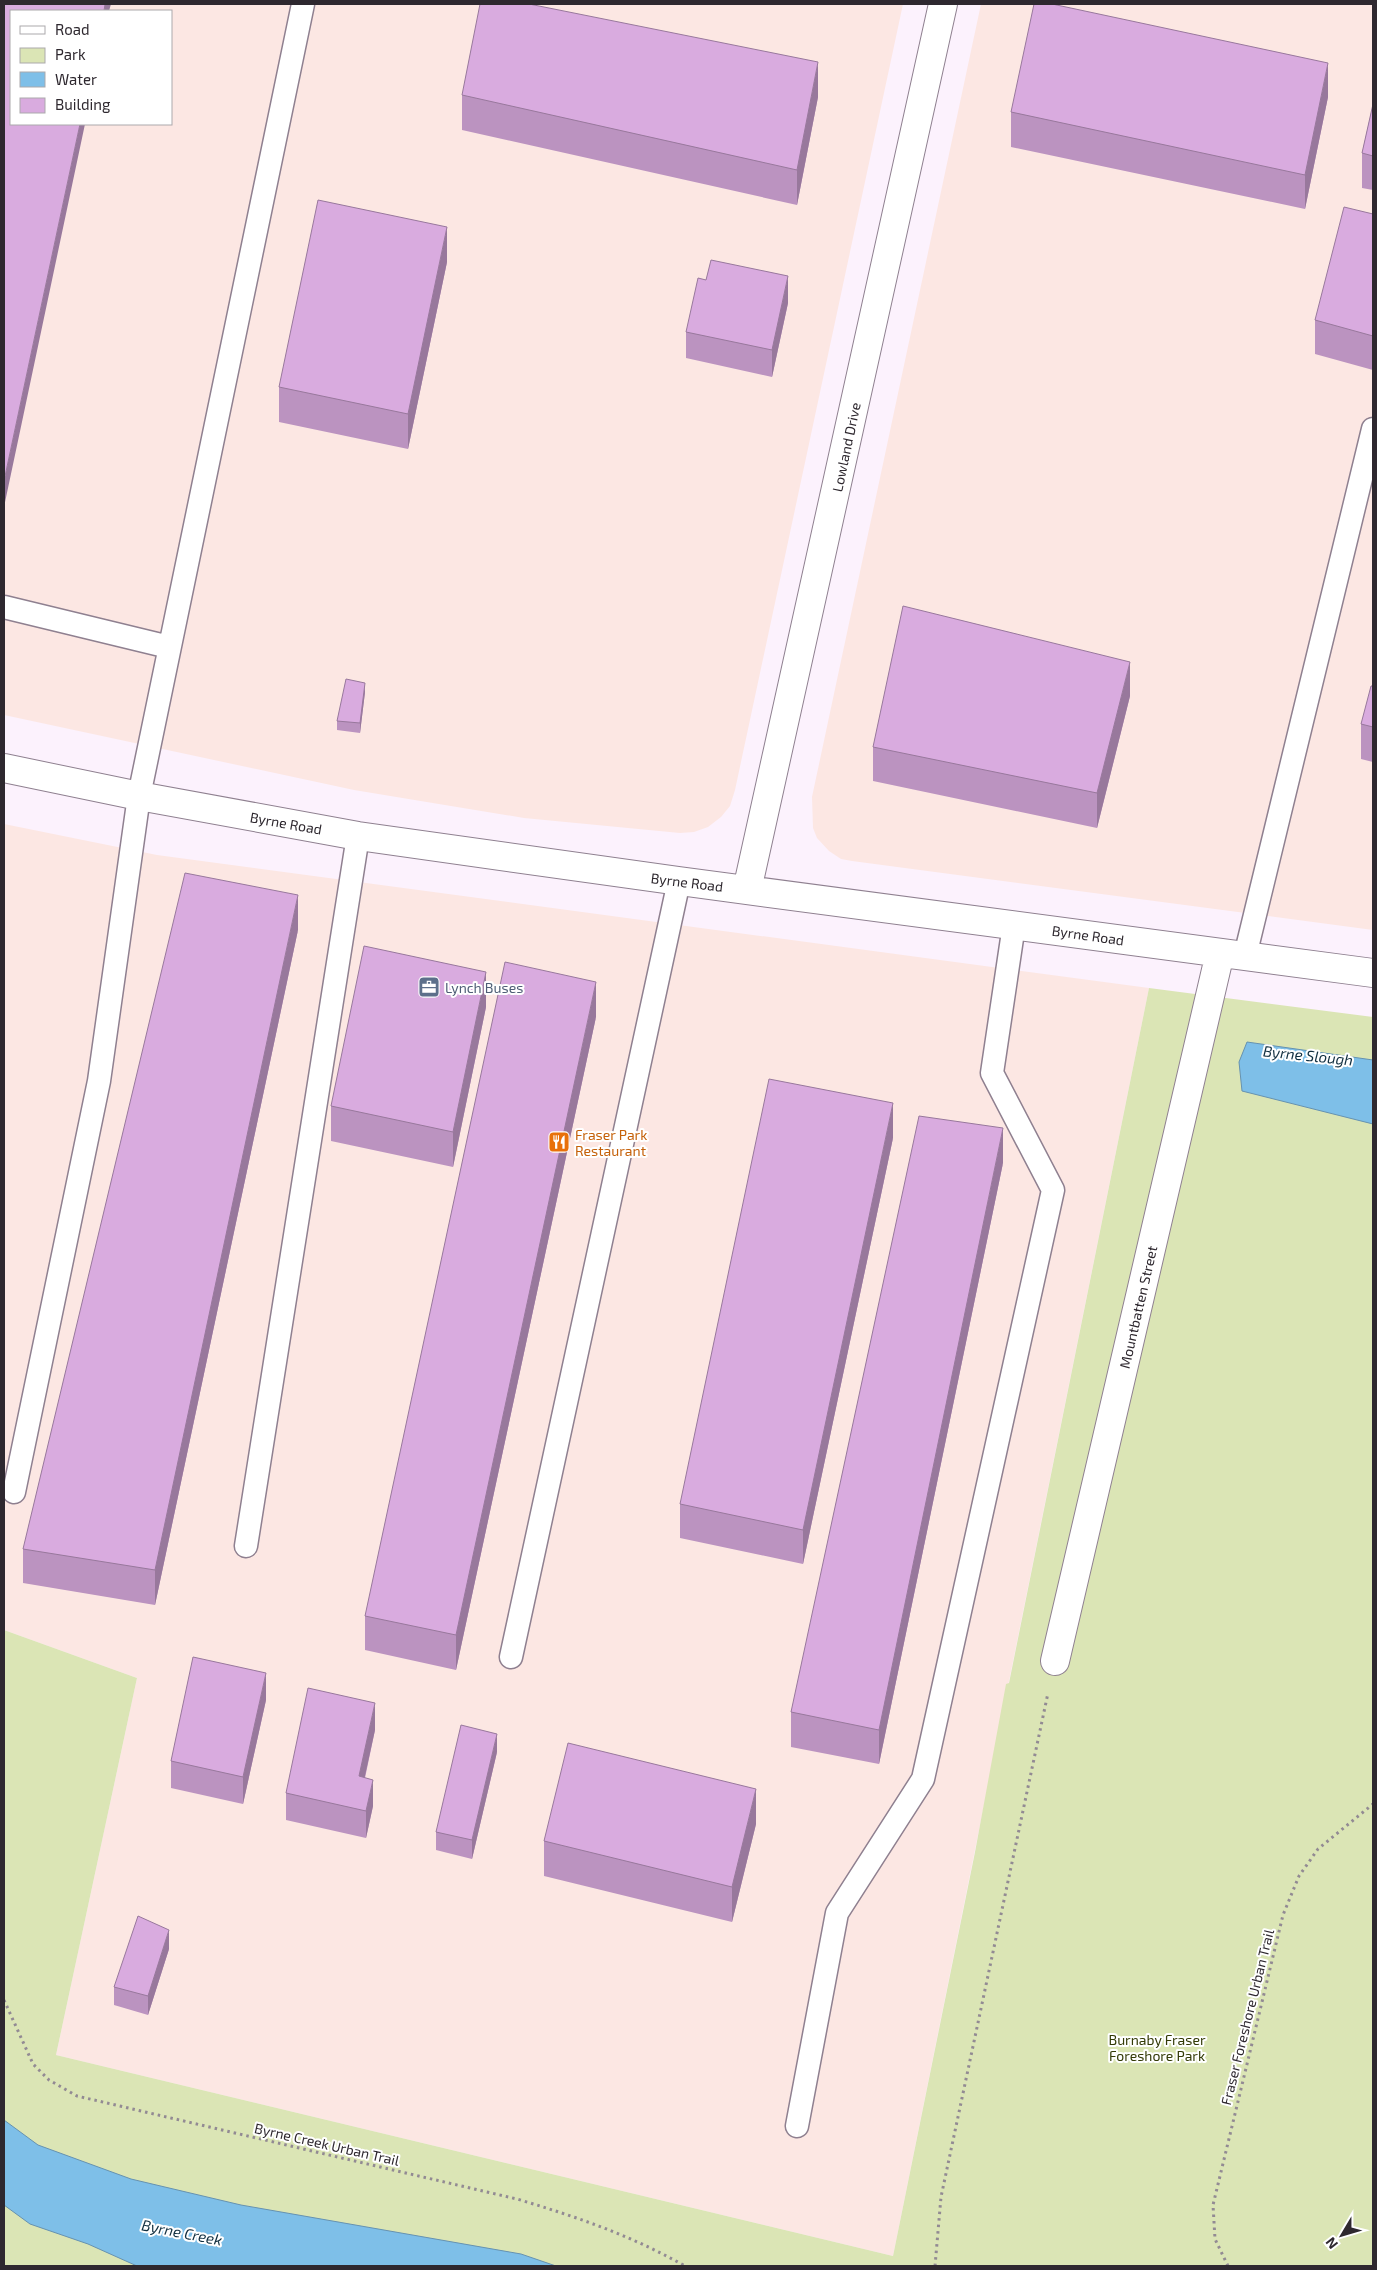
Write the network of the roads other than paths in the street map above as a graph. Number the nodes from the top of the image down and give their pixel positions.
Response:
1 (303, 4) edge
2 (943, 4) edge
3 (1373, 430) edge
4 (4, 607) edge
5 (169, 647) junction
6 (4, 768) edge
7 (139, 796) junction
8 (358, 836) junction
9 (679, 882) junction
10 (747, 890) junction
11 (1014, 925) junction
12 (1232, 955) junction
13 (1373, 973) edge
14 (14, 1492) dead end
15 (246, 1546) dead end
16 (511, 1657) dead end
17 (1055, 1661) road end
18 (798, 2126) dead end

1 - 5 lane
2 - 10 street, Lowland Drive
3 - 12 lane
4 - 5 lane
5 - 7 lane
6 - 7 street, Byrne Road
7 - 8 street, Byrne Road
7 - 14 lane
8 - 9 street, Byrne Road
8 - 15 lane
9 - 10 street, Byrne Road
9 - 16 lane
10 - 11 street, Byrne Road
11 - 12 street, Byrne Road
11 - 18 lane
12 - 13 street, Byrne Road
12 - 17 street, Mountbatten Street

